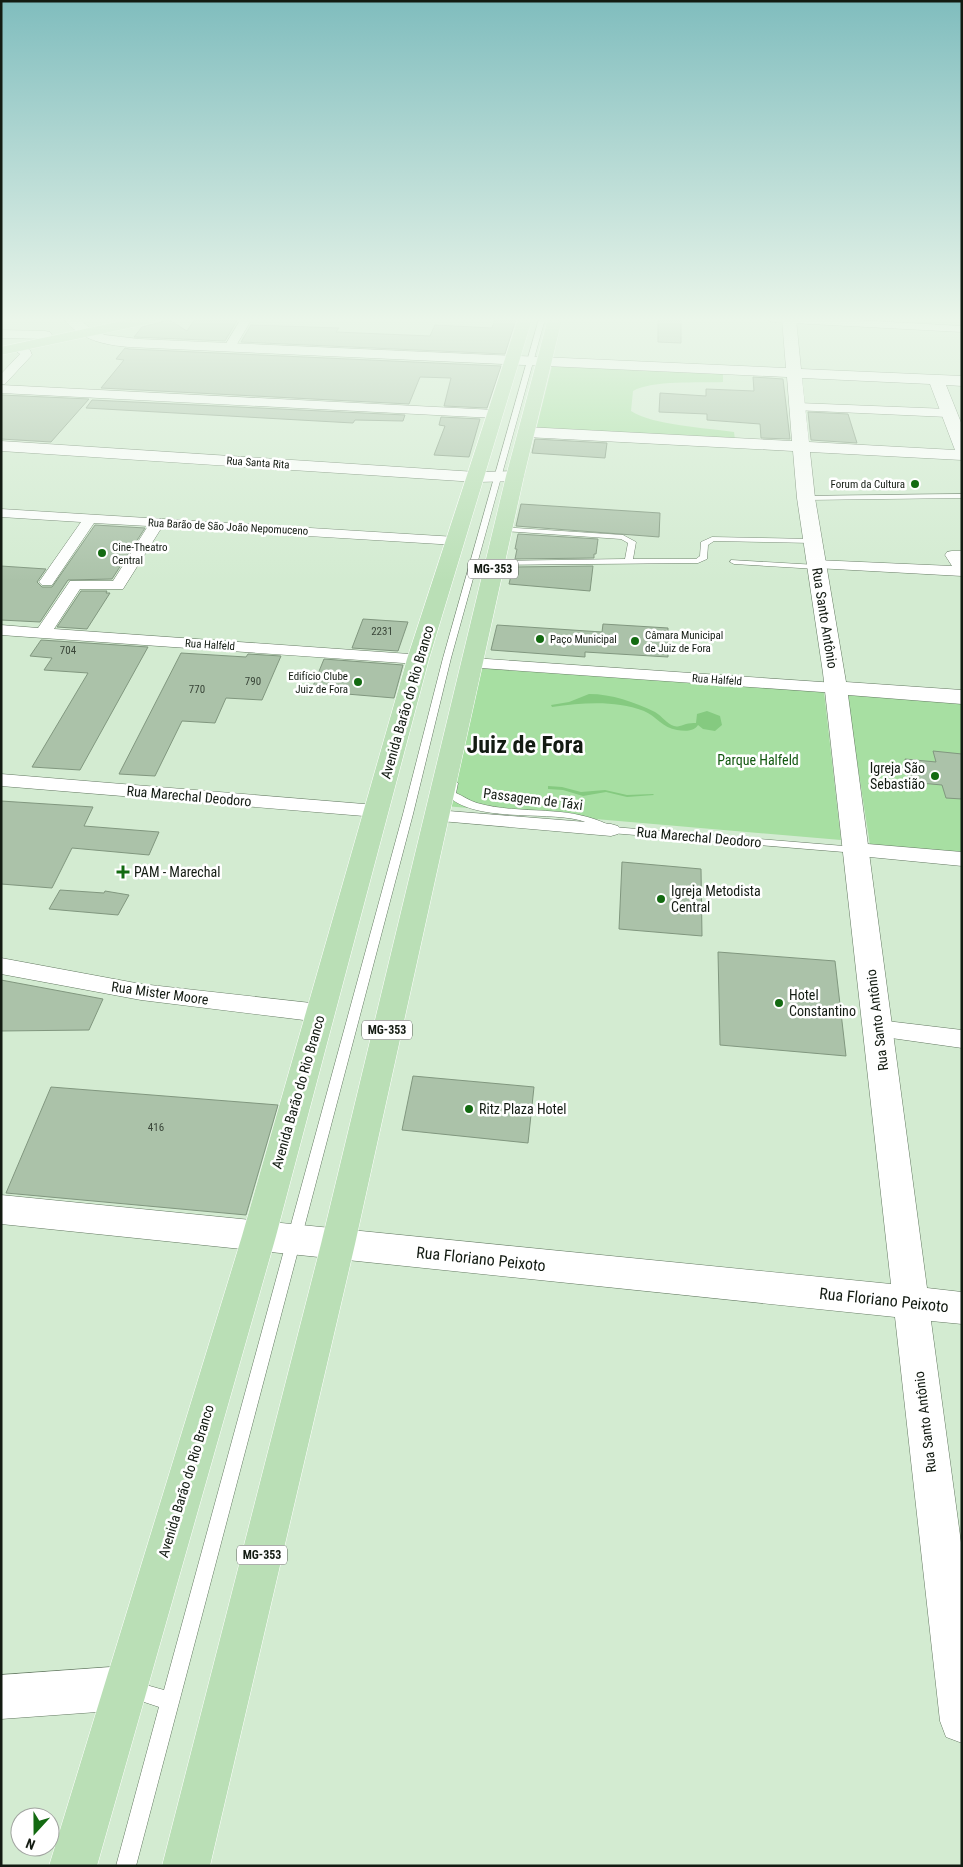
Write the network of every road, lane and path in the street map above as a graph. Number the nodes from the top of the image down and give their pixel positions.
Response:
1 (339, 406) edge
2 (497, 406) edge
3 (525, 406) edge
4 (530, 406) edge
5 (798, 407) joint
6 (495, 414) junction
7 (955, 414) edge
8 (526, 432) junction
9 (1, 446) edge
10 (802, 447) junction
11 (962, 447) edge
12 (962, 455) edge
13 (506, 476) junction
14 (476, 477) junction
15 (962, 496) edge
16 (806, 498) junction
17 (1, 513) edge
18 (90, 519) junction
19 (157, 523) junction
20 (503, 530) junction
21 (456, 541) junction
22 (962, 555) edge
23 (815, 557) junction
24 (629, 562) junction
25 (734, 562) dead end
26 (495, 563) junction
27 (962, 570) edge
28 (76, 584) junction
29 (1, 630) edge
30 (44, 633) junction
31 (418, 659) junction
32 (470, 671) junction
33 (836, 688) junction
34 (962, 697) edge
35 (1, 780) edge
36 (444, 805) junction
37 (376, 811) junction
38 (611, 830) junction
39 (856, 850) junction
40 (962, 858) edge
41 (6, 967) edge
42 (320, 1014) junction
43 (878, 1029) junction
44 (962, 1038) edge
45 (1, 1209) edge
46 (276, 1237) junction
47 (338, 1244) junction
48 (911, 1303) junction
49 (962, 1308) edge
50 (951, 1546) edge
51 (125, 1688) junction
52 (1, 1697) edge
53 (169, 1701) junction
54 (962, 1721) edge
55 (74, 1866) edge
56 (126, 1866) edge
57 (186, 1866) edge

1 - 6 street
2 - 6 main road, Avenida Barão do Rio Branco
3 - 13 lane, Avenida Barão do Rio Branco
4 - 8 main road, Avenida Barão do Rio Branco / MG-353
5 - 7 street
5 - 10 street, Rua Santo Antônio
6 - 14 main road, Avenida Barão do Rio Branco
7 - 11 street
8 - 10 street
8 - 13 main road, Avenida Barão do Rio Branco / MG-353
9 - 14 street, Rua Santa Rita
10 - 12 street
10 - 16 street, Rua Santo Antônio
13 - 14 street, Rua Santa Rita
13 - 20 main road, Avenida Barão do Rio Branco / MG-353
13 - 46 lane, Avenida Barão do Rio Branco
14 - 21 main road, Avenida Barão do Rio Branco
15 - 16 lane
16 - 23 street, Rua Santo Antônio
17 - 18 street, Rua Barão de São João Nepomuceno
18 - 19 street, Rua Barão de São João Nepomuceno
18 - 28 street
19 - 21 street, Rua Barão de São João Nepomuceno
19 - 28 street
20 - 24 lane
20 - 26 main road, Avenida Barão do Rio Branco / MG-353
21 - 31 main road, Avenida Barão do Rio Branco
22 - 27 street
23 - 24 lane
23 - 25 lane
23 - 27 street
23 - 33 street, Rua Santo Antônio
24 - 26 lane
26 - 32 main road, Avenida Barão do Rio Branco / MG-353
28 - 30 street
29 - 30 street, Rua Halfeld
30 - 31 street, Rua Halfeld
31 - 37 main road, Avenida Barão do Rio Branco
32 - 33 street, Rua Halfeld
32 - 36 main road, Avenida Barão do Rio Branco / MG-353
33 - 34 street, Rua Halfeld
33 - 39 street, Rua Santo Antônio
35 - 37 street, Rua Marechal Deodoro
36 - 38 street, Rua Marechal Deodoro
36 - 38 lane, Passagem de Táxi
36 - 47 main road, Avenida Barão do Rio Branco / MG-353
37 - 42 main road, Avenida Barão do Rio Branco
38 - 39 lane, Rua Marechal Deodoro
39 - 40 street, Rua Marechal Deodoro
39 - 43 street, Rua Santo Antônio
41 - 42 street, Rua Mister Moore
42 - 46 main road, Avenida Barão do Rio Branco
43 - 44 street
43 - 48 street, Rua Santo Antônio
45 - 46 street, Rua Floriano Peixoto
46 - 47 street, Rua Floriano Peixoto
46 - 51 main road, Avenida Barão do Rio Branco
46 - 53 lane, Avenida Barão do Rio Branco
47 - 48 street, Rua Floriano Peixoto
47 - 57 main road, Avenida Barão do Rio Branco / MG-353
48 - 49 street, Rua Floriano Peixoto
48 - 50 street, Rua Santo Antônio
50 - 54 street, Rua Santo Antônio
51 - 52 street
51 - 53 lane
51 - 55 main road, Avenida Barão do Rio Branco
53 - 56 lane, Avenida Barão do Rio Branco

